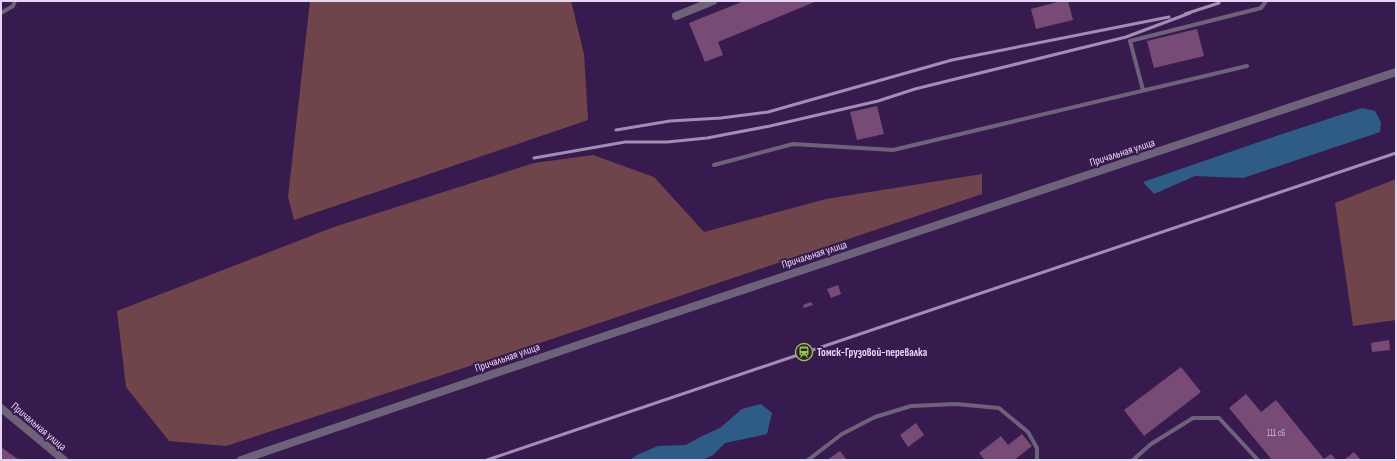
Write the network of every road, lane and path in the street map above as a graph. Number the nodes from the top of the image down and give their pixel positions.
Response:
1 (15, 1) edge
2 (713, 1) edge
3 (1266, 1) edge
4 (1, 13) edge
5 (676, 16) dead end
6 (1247, 66) dead end
7 (1396, 72) edge
8 (1143, 90) junction
9 (714, 165) dead end
10 (1, 408) edge
11 (64, 460) edge
12 (240, 460) edge
13 (808, 460) edge
14 (1037, 460) edge
15 (1133, 460) edge
16 (1258, 460) edge

1 - 4 lane
2 - 5 street
3 - 8 lane
6 - 8 lane
7 - 12 street, Причальная улица
8 - 9 lane
10 - 11 street, Причальная улица
13 - 14 lane
15 - 16 lane

